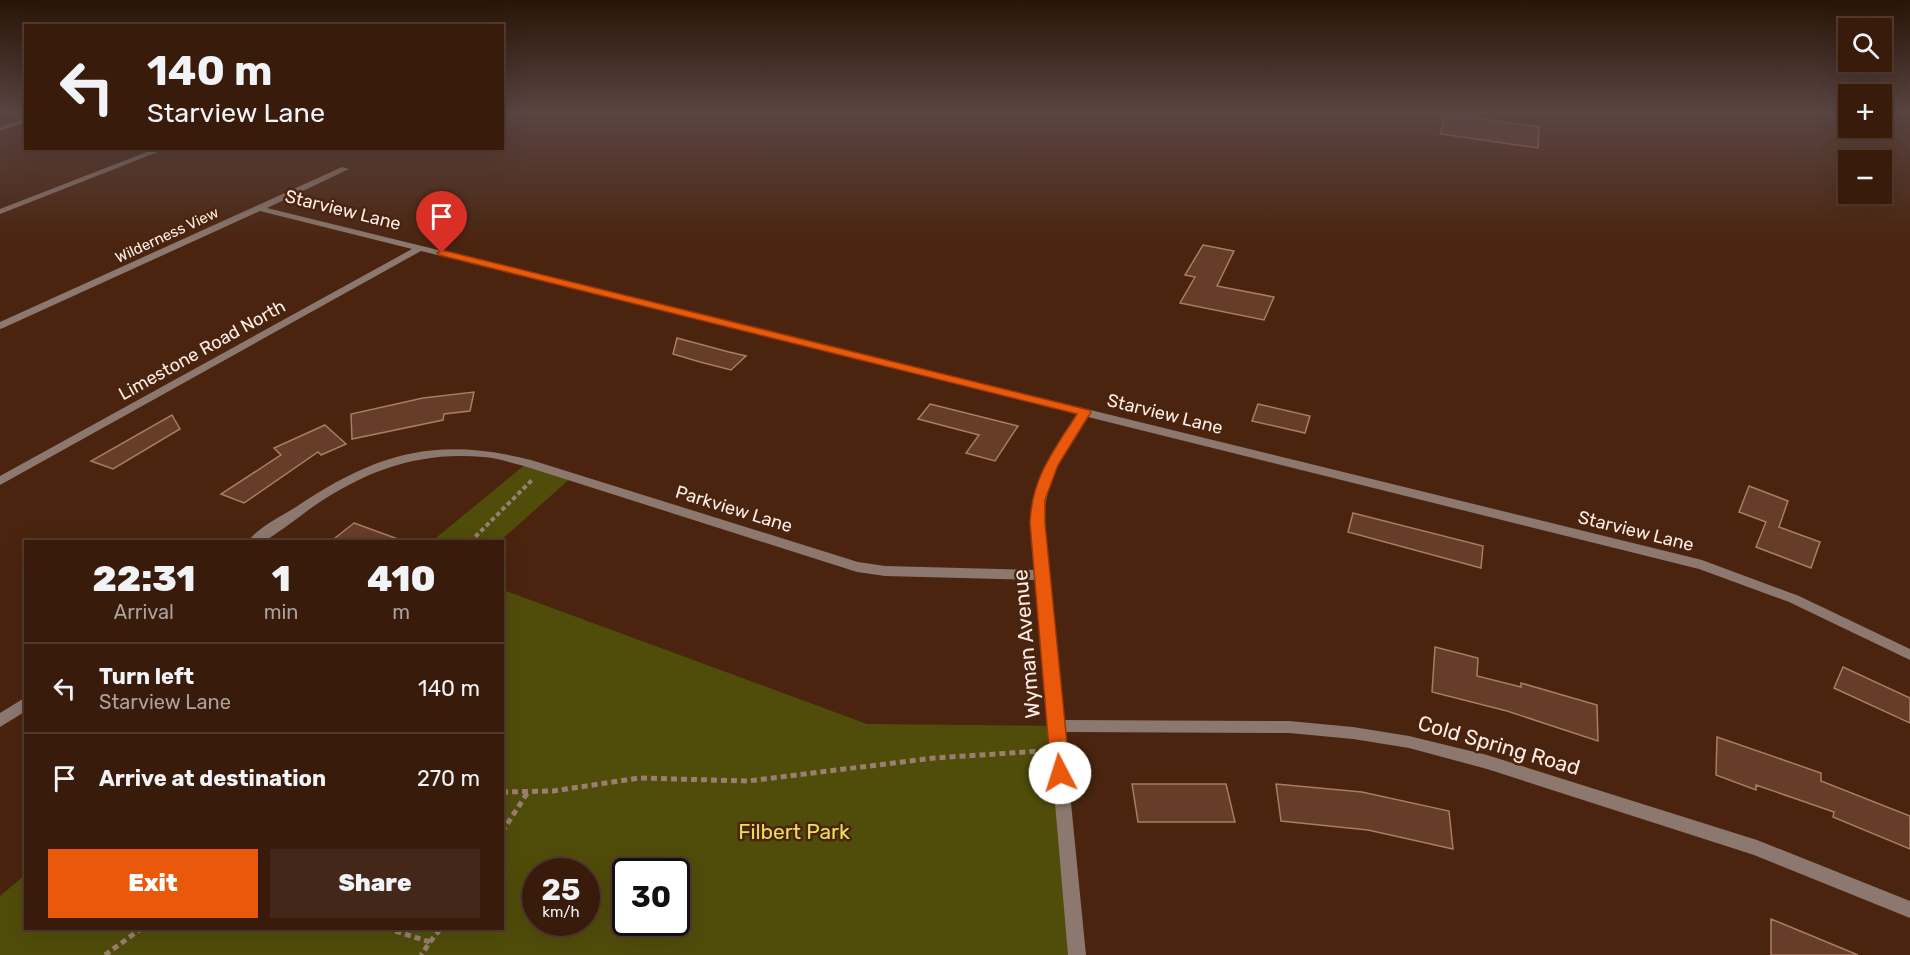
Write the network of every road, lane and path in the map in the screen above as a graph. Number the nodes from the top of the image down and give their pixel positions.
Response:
1 (143, 157) edge
2 (345, 168) dead end
3 (259, 208) junction
4 (0, 212) edge
5 (420, 248) junction
6 (0, 326) edge
7 (1085, 412) junction
8 (544, 468) junction
9 (0, 481) edge
10 (256, 540) edge
11 (472, 540) edge
12 (1042, 575) junction
13 (1910, 655) edge
14 (24, 704) edge
15 (0, 721) edge
16 (1056, 726) junction
17 (1058, 751) junction
18 (504, 792) edge
19 (528, 792) junction
20 (504, 829) edge
21 (1910, 910) edge
22 (139, 930) edge
23 (392, 930) edge
24 (439, 930) edge
25 (430, 942) junction
26 (105, 955) edge
27 (421, 955) edge
28 (1077, 955) edge

1 - 4 street
2 - 3 street, Wilderness View
3 - 5 street, Starview Lane
3 - 6 street, Wilderness View
5 - 7 street, Starview Lane
5 - 9 street, Limestone Road North
7 - 12 street, Wyman Avenue
7 - 13 street, Starview Lane
8 - 10 street, Parkview Lane
8 - 11 path
8 - 12 street, Parkview Lane
12 - 16 street, Wyman Avenue
14 - 15 street
16 - 17 street, Wyman Avenue
16 - 21 street, Cold Spring Road
17 - 19 path
17 - 28 street, Wyman Avenue
18 - 19 path
19 - 20 path
22 - 26 path
23 - 25 path
24 - 25 path
25 - 27 path

